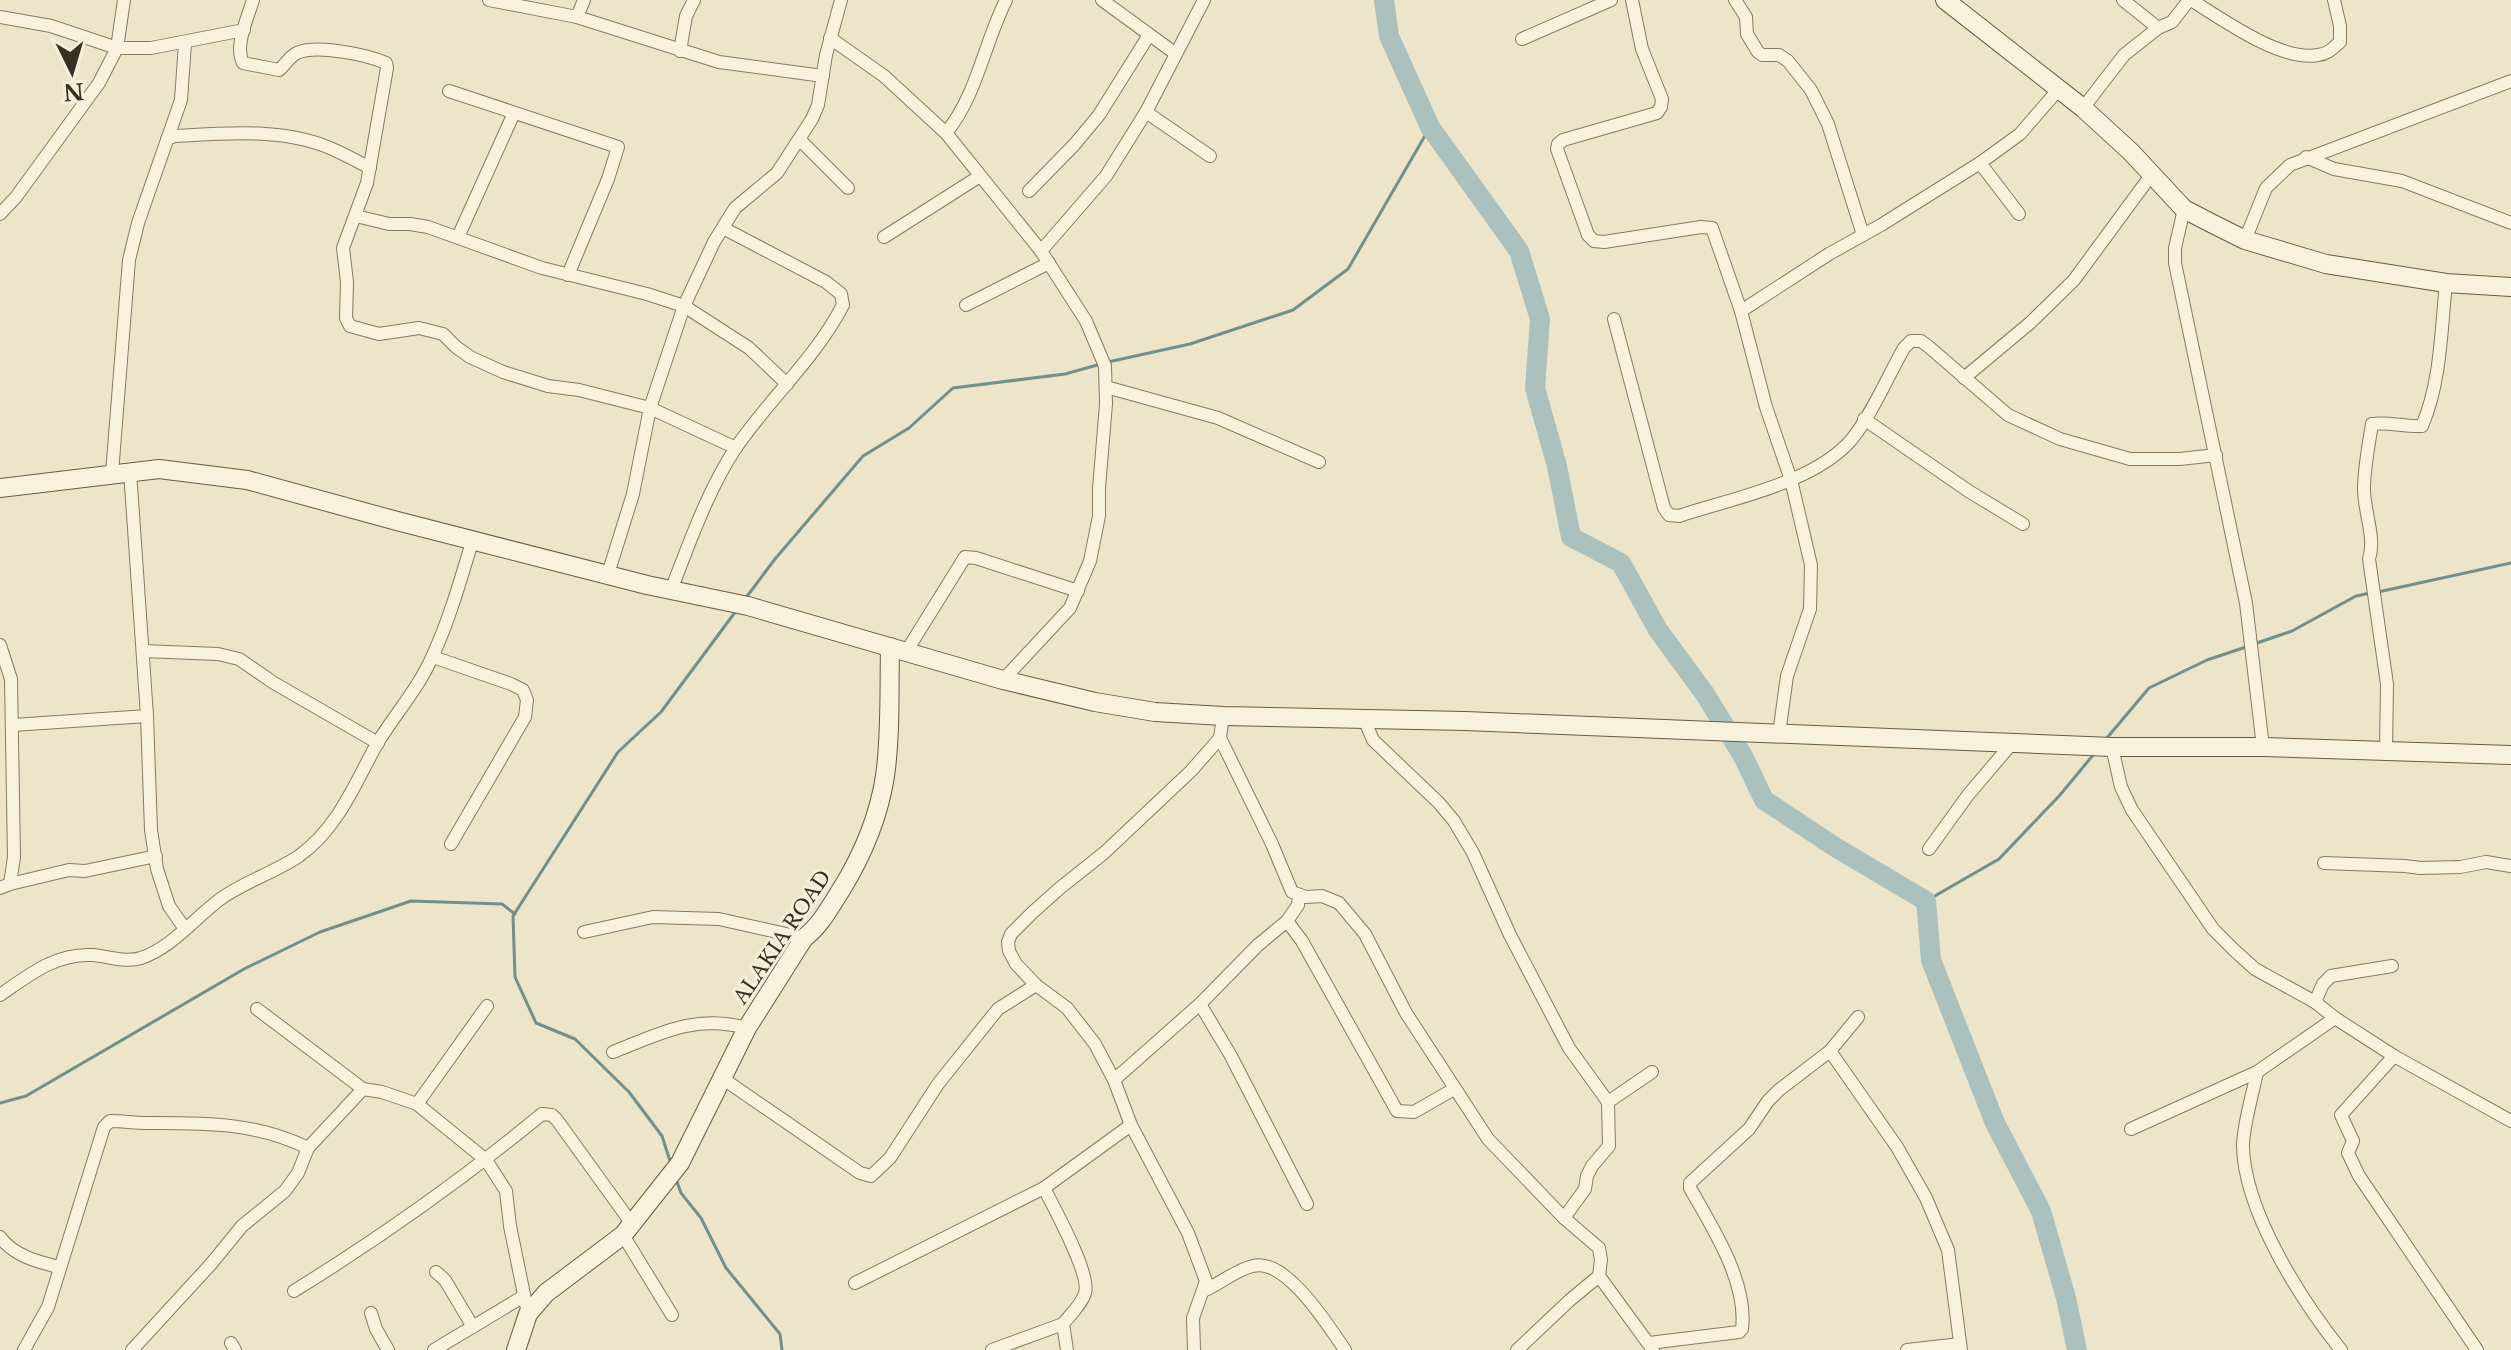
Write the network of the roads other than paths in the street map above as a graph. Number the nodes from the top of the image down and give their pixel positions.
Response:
1 (124, 0) edge
2 (253, 0) edge
3 (489, 0) edge
4 (584, 0) edge
5 (694, 0) edge
6 (841, 0) edge
7 (1102, 0) edge
8 (1204, 0) edge
9 (1611, 0) edge
10 (1632, 0) edge
11 (1735, 0) edge
12 (1945, 0) edge
13 (2123, 0) edge
14 (2190, 0) edge
15 (2334, 0) edge
16 (1003, 1) edge
17 (0, 17) edge
18 (577, 17) junction
19 (2158, 28) junction
20 (244, 30) junction
21 (1149, 35) junction
22 (830, 38) junction
23 (1522, 39) dead end
24 (185, 43) junction
25 (117, 48) junction
26 (680, 51) junction
27 (1176, 54) junction
28 (823, 76) junction
29 (2511, 81) edge
30 (2058, 90) junction
31 (449, 91) dead end
32 (2083, 108) junction
33 (1146, 112) junction
34 (514, 113) junction
35 (946, 133) junction
36 (167, 139) junction
37 (800, 140) junction
38 (1210, 156) dead end
39 (2306, 157) junction
40 (1980, 163) junction
41 (370, 168) junction
42 (2152, 174) junction
43 (980, 176) junction
44 (848, 188) dead end
45 (1029, 191) dead end
46 (2184, 209) junction
47 (0, 214) edge
48 (2019, 214) dead end
49 (356, 216) junction
50 (2511, 223) edge
51 (723, 228) junction
52 (1863, 235) junction
53 (458, 237) junction
54 (884, 237) dead end
55 (2245, 240) junction
56 (1041, 251) junction
57 (1049, 263) junction
58 (568, 275) junction
59 (2446, 283) junction
60 (2511, 287) edge
61 (966, 305) dead end
62 (684, 306) junction
63 (1741, 311) junction
64 (1614, 319) dead end
65 (1106, 377) junction
66 (1964, 378) junction
67 (787, 384) junction
68 (650, 408) junction
69 (1864, 419) junction
70 (736, 448) junction
71 (2216, 455) junction
72 (1319, 462) dead end
73 (121, 472) junction
74 (1791, 480) junction
75 (0, 488) edge
76 (2023, 524) dead end
77 (473, 539) junction
78 (608, 574) junction
79 (671, 590) junction
80 (1078, 591) junction
81 (0, 645) edge
82 (898, 649) junction
83 (143, 651) junction
84 (433, 657) junction
85 (1003, 680) junction
86 (147, 716) junction
87 (1223, 716) junction
88 (1364, 719) junction
89 (13, 725) junction
90 (1779, 734) junction
91 (1220, 738) junction
92 (2013, 742) junction
93 (378, 743) junction
94 (2104, 746) junction
95 (2263, 747) junction
96 (2386, 751) junction
97 (2511, 755) edge
98 (451, 844) dead end
99 (1929, 849) dead end
100 (156, 856) junction
101 (2324, 863) dead end
102 (2511, 866) edge
103 (5, 886) edge
104 (1299, 896) junction
105 (1287, 921) junction
106 (185, 929) junction
107 (584, 932) dead end
108 (804, 938) junction
109 (2392, 966) dead end
110 (1036, 985) junction
111 (0, 995) edge
112 (2315, 1002) junction
113 (1200, 1004) junction
114 (487, 1006) dead end
115 (257, 1009) dead end
116 (1858, 1017) dead end
117 (2335, 1018) junction
118 (747, 1028) junction
119 (1830, 1051) junction
120 (613, 1052) dead end
121 (2394, 1056) junction
122 (1652, 1072) dead end
123 (2257, 1072) junction
124 (722, 1078) junction
125 (1114, 1080) junction
126 (363, 1089) junction
127 (1454, 1089) junction
128 (1608, 1102) junction
129 (417, 1104) junction
130 (2511, 1121) edge
131 (1131, 1125) junction
132 (2131, 1129) dead end
133 (308, 1148) junction
134 (486, 1160) junction
135 (1044, 1188) junction
136 (1307, 1204) dead end
137 (1564, 1218) junction
138 (628, 1230) junction
139 (0, 1237) edge
140 (59, 1267) junction
141 (436, 1272) dead end
142 (1599, 1276) junction
143 (855, 1283) dead end
144 (294, 1291) dead end
145 (1203, 1291) junction
146 (526, 1305) junction
147 (371, 1313) dead end
148 (672, 1315) dead end
149 (1063, 1324) junction
150 (473, 1327) junction
151 (1651, 1347) edge
152 (1961, 1347) edge
153 (24, 1350) edge
154 (132, 1350) edge
155 (388, 1350) edge
156 (434, 1350) edge
157 (516, 1350) edge
158 (992, 1350) edge
159 (1067, 1350) edge
160 (1194, 1350) edge
161 (1345, 1350) edge
162 (1517, 1350) edge
163 (1907, 1350) edge
164 (2341, 1350) edge
165 (2477, 1350) edge

1 - 25 street
2 - 20 street
3 - 18 street
4 - 18 street
5 - 26 street
6 - 22 street
7 - 21 street
8 - 27 street
9 - 23 street
10 - 63 street
11 - 52 street
12 - 30 main road
13 - 19 street
14 - 15 street
14 - 19 street
16 - 35 street
17 - 25 street
18 - 26 street
19 - 32 street
20 - 24 street
20 - 41 street
21 - 27 street
21 - 45 street
22 - 28 street
22 - 35 street
24 - 25 street
24 - 36 street
25 - 47 street
26 - 28 street
27 - 33 street
28 - 37 street
29 - 39 street
30 - 32 main road
30 - 40 street
31 - 34 street
32 - 42 main road
33 - 38 street
33 - 56 street
34 - 53 street
34 - 58 street
35 - 43 street
36 - 41 street
36 - 73 street
37 - 44 street
37 - 51 street
39 - 50 street
39 - 55 street
40 - 48 street
40 - 52 street
41 - 49 street
42 - 46 main road
42 - 66 street
43 - 54 street
43 - 56 street
46 - 55 main road
46 - 71 street
49 - 53 street
49 - 68 street
51 - 62 street
51 - 67 street
52 - 63 street
53 - 58 street
55 - 59 main road
56 - 57 street
57 - 61 street
57 - 65 street
58 - 62 street
59 - 60 main road
59 - 96 street
62 - 67 street
62 - 68 street
63 - 74 street
64 - 74 street
65 - 72 street
65 - 80 street
66 - 69 street
66 - 71 street
67 - 70 street
68 - 70 street
68 - 78 street
69 - 74 street
69 - 76 street
70 - 79 street
71 - 95 street
73 - 75 main road
73 - 77 main road
73 - 83 street
74 - 90 street
77 - 78 main road
77 - 84 street
78 - 79 main road
79 - 82 main road
80 - 82 street
80 - 85 street
81 - 89 street
82 - 85 main road
82 - 108 main road, ALAKIA ROAD
83 - 86 street
83 - 93 street
84 - 93 street
84 - 98 street
85 - 87 main road
86 - 89 street
86 - 100 street
87 - 88 main road
87 - 91 street
88 - 90 main road
88 - 128 street
89 - 103 street
90 - 92 main road
91 - 104 street
91 - 110 street
92 - 94 main road
92 - 99 street
93 - 106 street
94 - 95 main road
94 - 112 street
95 - 96 main road
96 - 97 main road
100 - 103 street
100 - 106 street
101 - 102 street
104 - 105 street
104 - 127 street
105 - 113 street
105 - 127 street
106 - 111 street
107 - 108 street
108 - 118 main road, ALAKIA ROAD
109 - 112 street
110 - 124 street
110 - 125 street
112 - 117 street
113 - 125 street
113 - 136 street
114 - 129 street
115 - 126 street
116 - 119 street
117 - 121 street
117 - 123 street
118 - 120 street
118 - 124 main road, ALAKIA ROAD
119 - 151 street
119 - 152 street
121 - 130 street
121 - 165 street
122 - 128 street
123 - 132 street
123 - 164 street
124 - 138 main road, ALAKIA ROAD
125 - 131 street
126 - 129 street
126 - 133 street
127 - 137 street
128 - 137 street
129 - 134 street
131 - 135 street
131 - 145 street
133 - 140 street
133 - 154 street
134 - 138 street
134 - 144 street
134 - 146 street
135 - 143 street
135 - 149 street
137 - 142 street
138 - 146 main road, ALAKIA ROAD
138 - 148 street
139 - 140 street
140 - 153 street
141 - 150 street
142 - 151 street
142 - 162 street
145 - 160 street
145 - 161 street
146 - 150 street
146 - 157 main road
147 - 155 street
149 - 158 street
149 - 159 street
150 - 156 street
152 - 163 street

